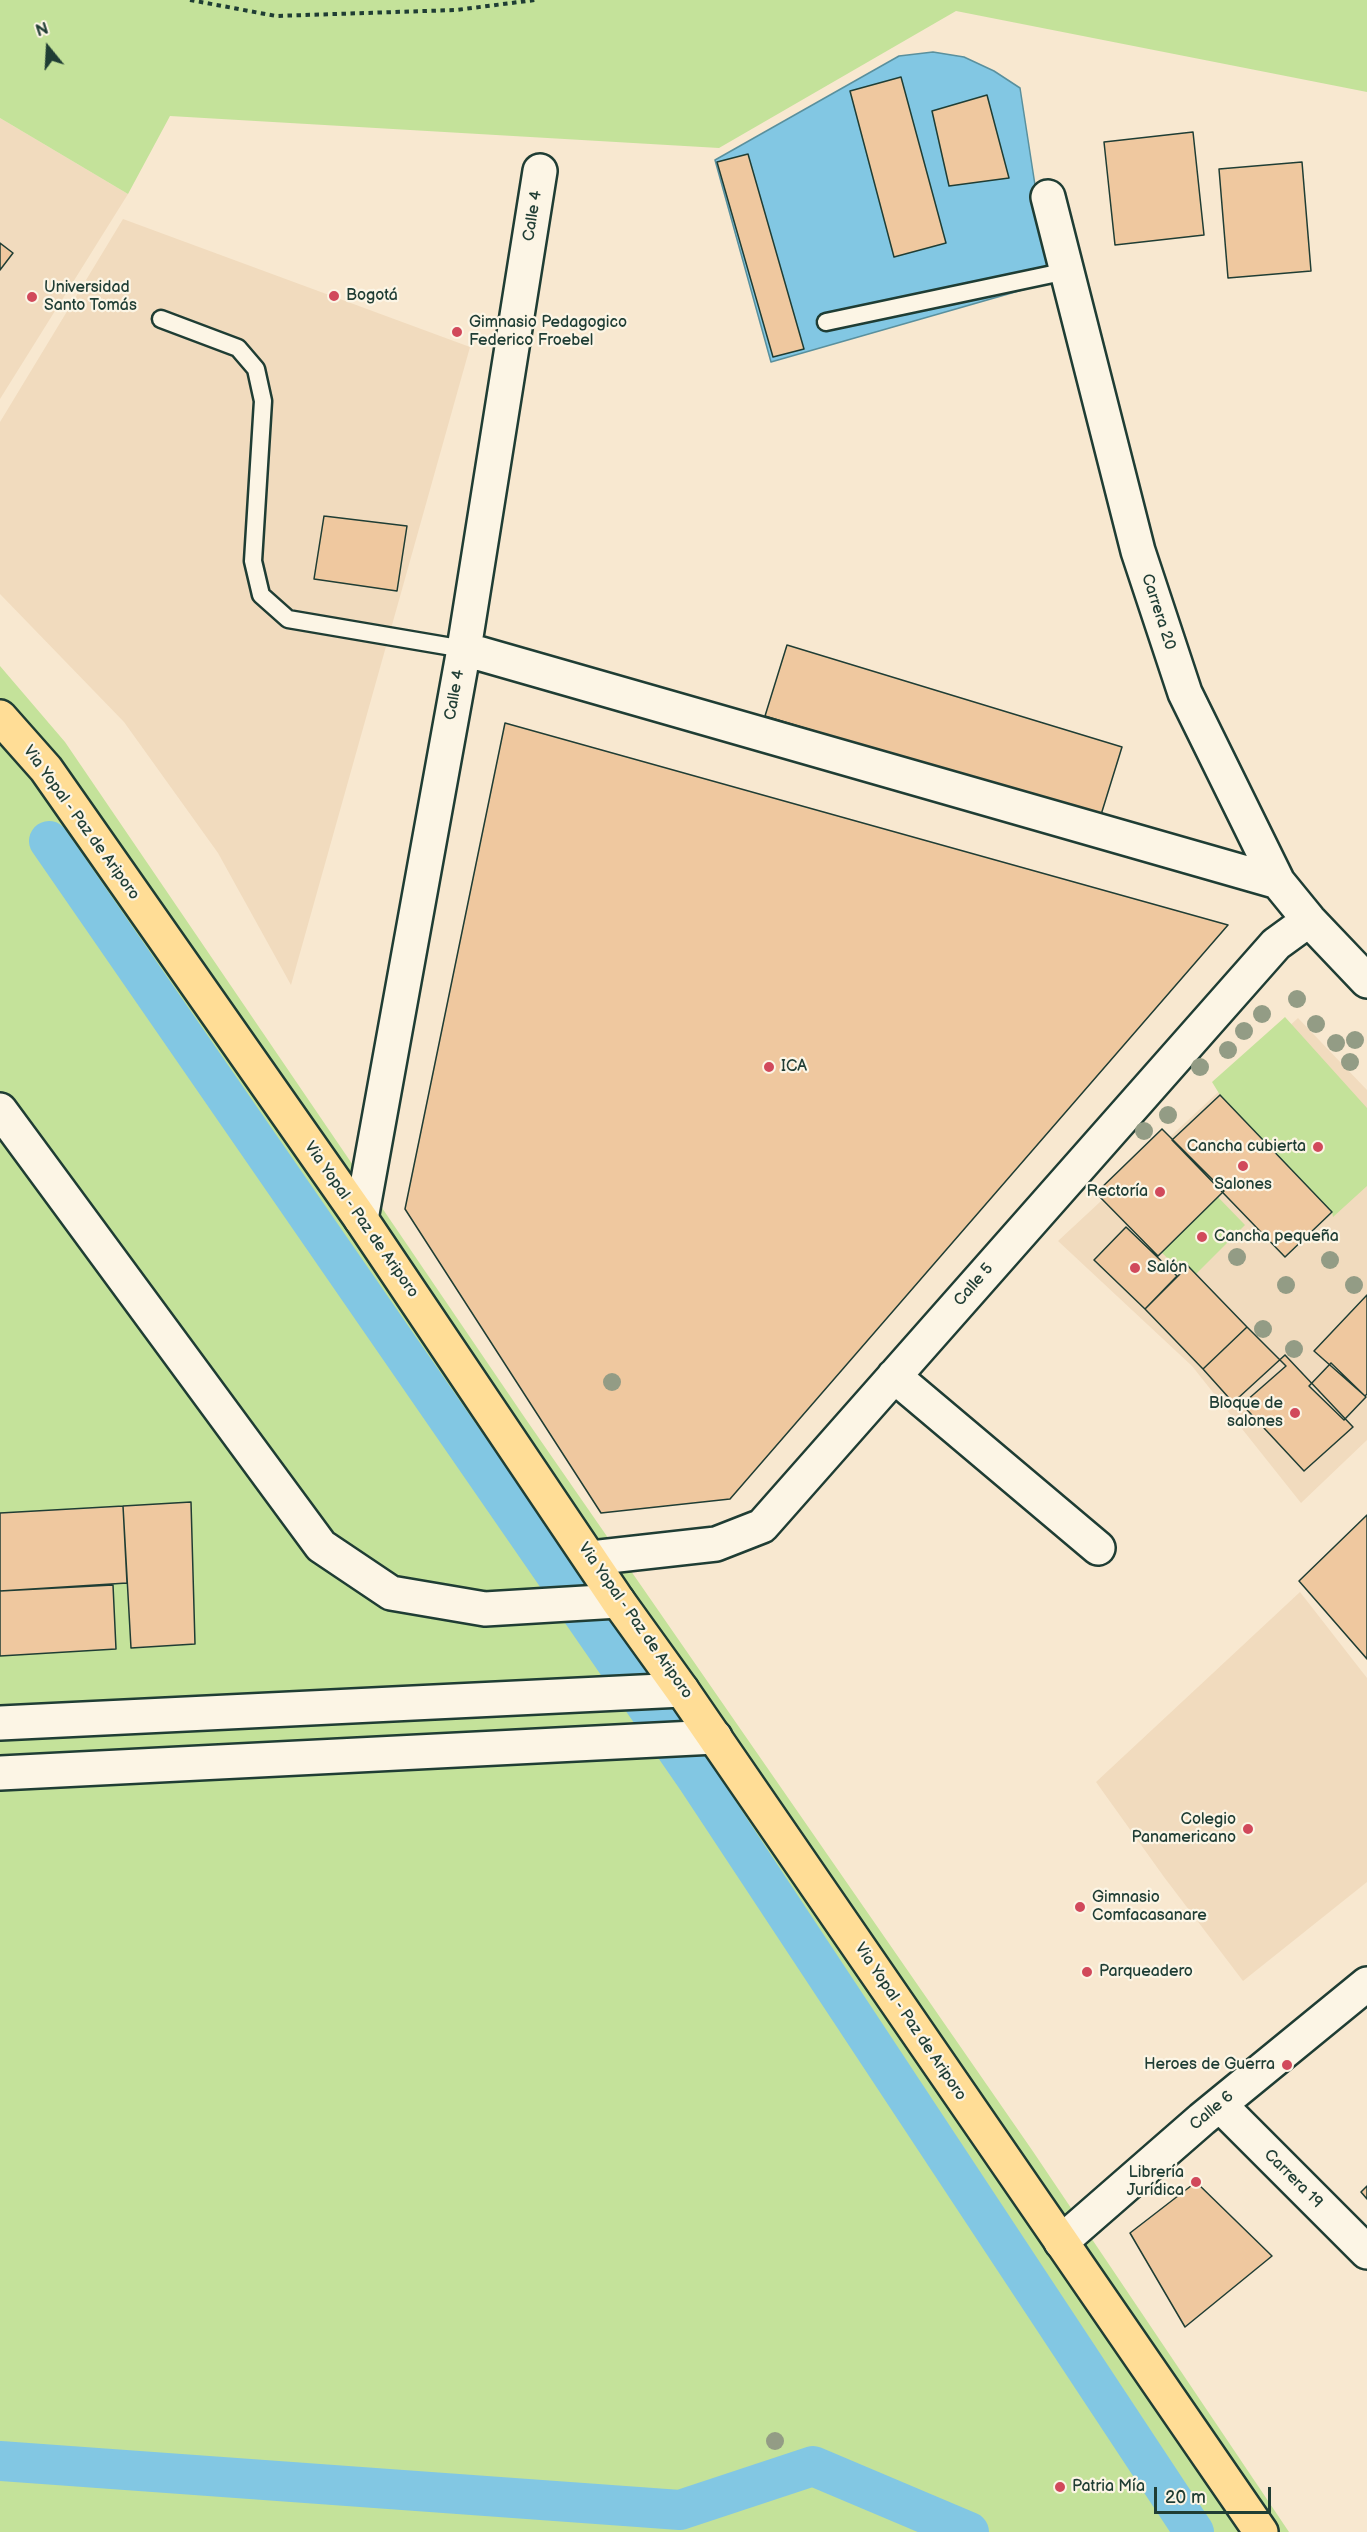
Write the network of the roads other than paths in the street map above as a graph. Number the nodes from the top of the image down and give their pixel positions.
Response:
1 (540, 171) dead end
2 (1048, 197) dead end
3 (1067, 271) junction
4 (161, 318) dead end
5 (826, 322) dead end
6 (464, 649) junction
7 (0, 717) edge
8 (1278, 882) junction
9 (1309, 920) junction
10 (1367, 981) edge
11 (0, 1110) edge
12 (361, 1219) junction
13 (894, 1376) junction
14 (1098, 1548) dead end
15 (591, 1558) junction
16 (617, 1601) junction
17 (680, 1690) junction
18 (0, 1723) edge
19 (713, 1737) junction
20 (0, 1773) edge
21 (1367, 1984) edge
22 (1220, 2105) junction
23 (1061, 2242) junction
24 (1367, 2252) edge
25 (1261, 2532) edge

1 - 6 street, Calle 4
2 - 3 street, Carrera 20
3 - 5 lane
3 - 8 street, Carrera 20
4 - 6 lane
6 - 8 street
6 - 12 street, Calle 4
7 - 12 main road, Via Yopal - Paz de Ariporo
8 - 9 street, Carrera 20
9 - 10 street, Carrera 20
9 - 13 street, Calle 5
11 - 16 street
12 - 15 main road, Via Yopal - Paz de Ariporo
13 - 14 street
13 - 15 street, Calle 5
15 - 16 main road, Via Yopal - Paz de Ariporo
16 - 17 main road, Via Yopal - Paz de Ariporo
17 - 18 street
17 - 19 main road, Via Yopal - Paz de Ariporo
19 - 20 street
19 - 23 main road, Via Yopal - Paz de Ariporo
21 - 22 street, Calle 6
22 - 23 street, Calle 6
22 - 24 street, Carrera 19
23 - 25 main road, Via Yopal - Paz de Ariporo

